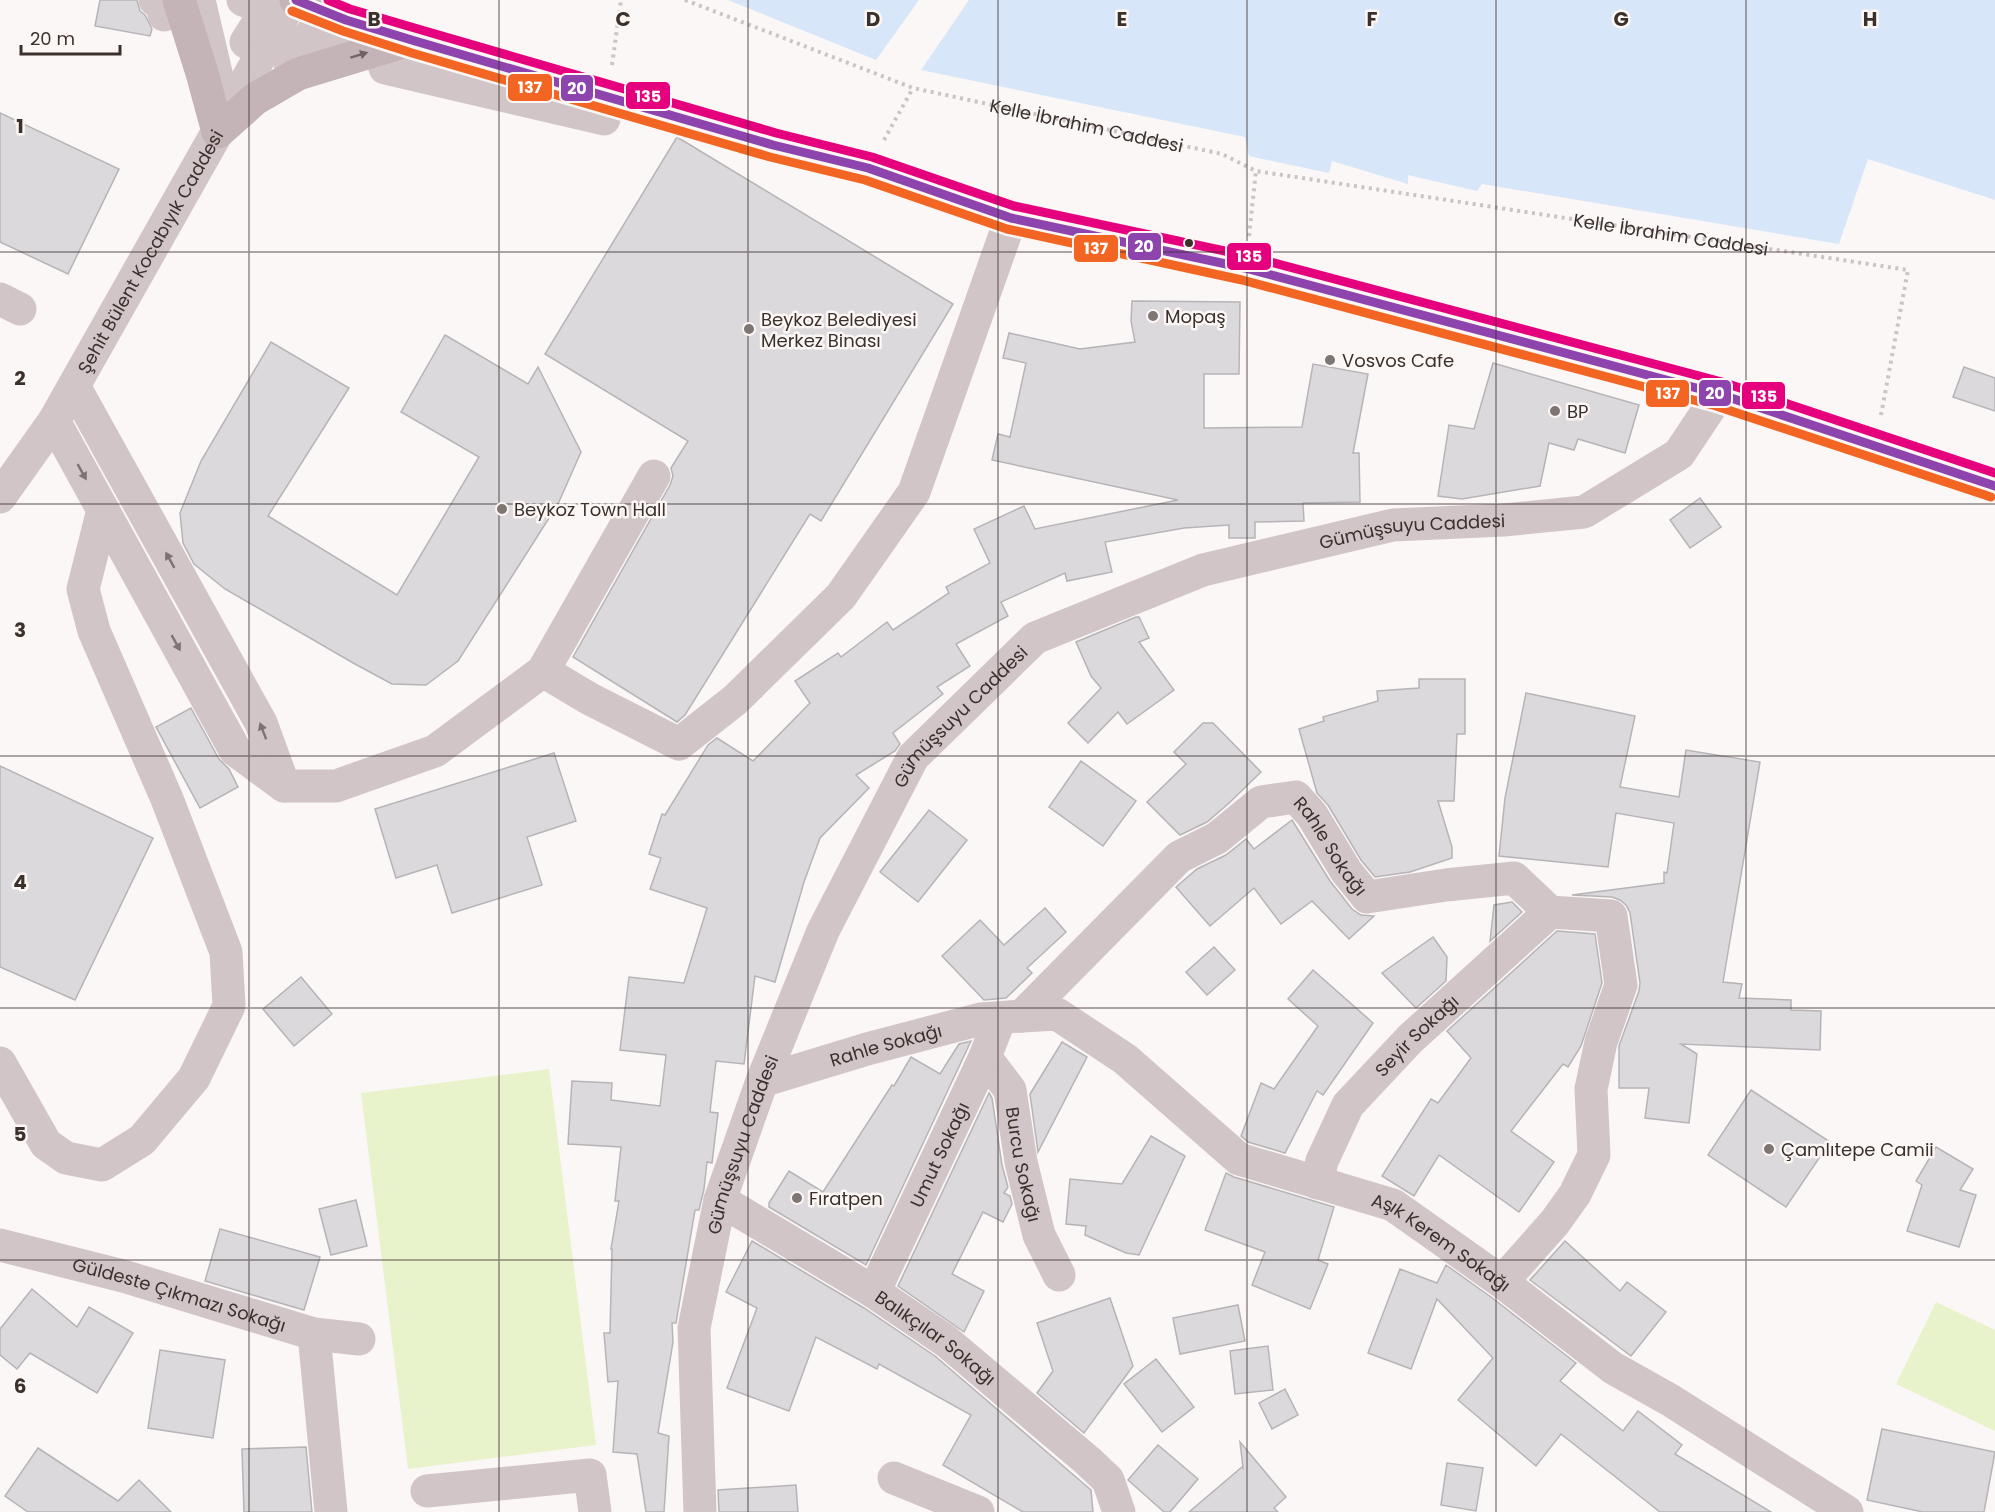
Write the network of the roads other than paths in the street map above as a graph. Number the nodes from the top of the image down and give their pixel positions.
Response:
1 (294, 0) edge
2 (180, 6) edge
3 (249, 14) edge
4 (415, 41) junction
5 (385, 68) dead end
6 (606, 108) junction
7 (218, 132) junction
8 (1011, 218) junction
9 (74, 386) junction
10 (1719, 394) junction
11 (54, 421) junction
12 (654, 476) dead end
13 (1995, 486) edge
14 (0, 497) edge
15 (103, 510) junction
16 (543, 671) junction
17 (284, 786) junction
18 (1550, 912) junction
19 (1011, 1017) junction
20 (985, 1057) junction
21 (0, 1063) edge
22 (762, 1081) junction
23 (1317, 1183) junction
24 (720, 1200) junction
25 (0, 1245) edge
26 (1059, 1275) dead end
27 (1502, 1282) junction
28 (874, 1293) junction
29 (314, 1334) junction
30 (359, 1339) dead end
31 (894, 1478) dead end
32 (427, 1491) dead end
33 (331, 1512) edge
34 (595, 1512) edge
35 (700, 1512) edge
36 (978, 1512) edge
37 (1119, 1512) edge
38 (1847, 1512) edge

1 - 4 main road
1 - 7 street, Şehit Bülent Kocabıyık Caddesi
2 - 3 street
2 - 3 street
2 - 7 main road
4 - 6 main road
7 -> 4 main road
5 - 6 street
6 - 8 main road
7 - 9 street, Şehit Bülent Kocabıyık Caddesi
8 - 10 main road
8 - 16 street
9 - 11 street, Şehit Bülent Kocabıyık Caddesi
17 -> 9 street
10 - 13 main road
10 - 22 street, Gümüşsuyu Caddesi
11 - 14 street, Şehit Bülent Kocabıyık Caddesi
11 -> 15 street
12 - 16 street
15 -> 17 street
15 - 21 street
16 - 17 street
18 - 19 street, Rahle Sokağı
18 - 23 street, Seyir Sokağı
18 - 27 street
19 - 20 street, Umut Sokağı
19 - 22 street, Rahle Sokağı
19 - 23 street, Aşık Kerem Sokağı
20 - 26 street, Burcu Sokağı
20 - 28 street, Umut Sokağı
22 - 24 street, Gümüşsuyu Caddesi
23 - 27 street, Aşık Kerem Sokağı
24 - 28 street, Balıkçılar Sokağı
24 - 35 street, Gümüşsuyu Caddesi
25 - 29 street, Güldeste Çıkmazı Sokağı
27 - 38 street, Aşık Kerem Sokağı
28 - 37 street, Balıkçılar Sokağı
29 - 30 street, Güldeste Çıkmazı Sokağı
29 - 33 street
31 - 36 street
32 - 34 street

